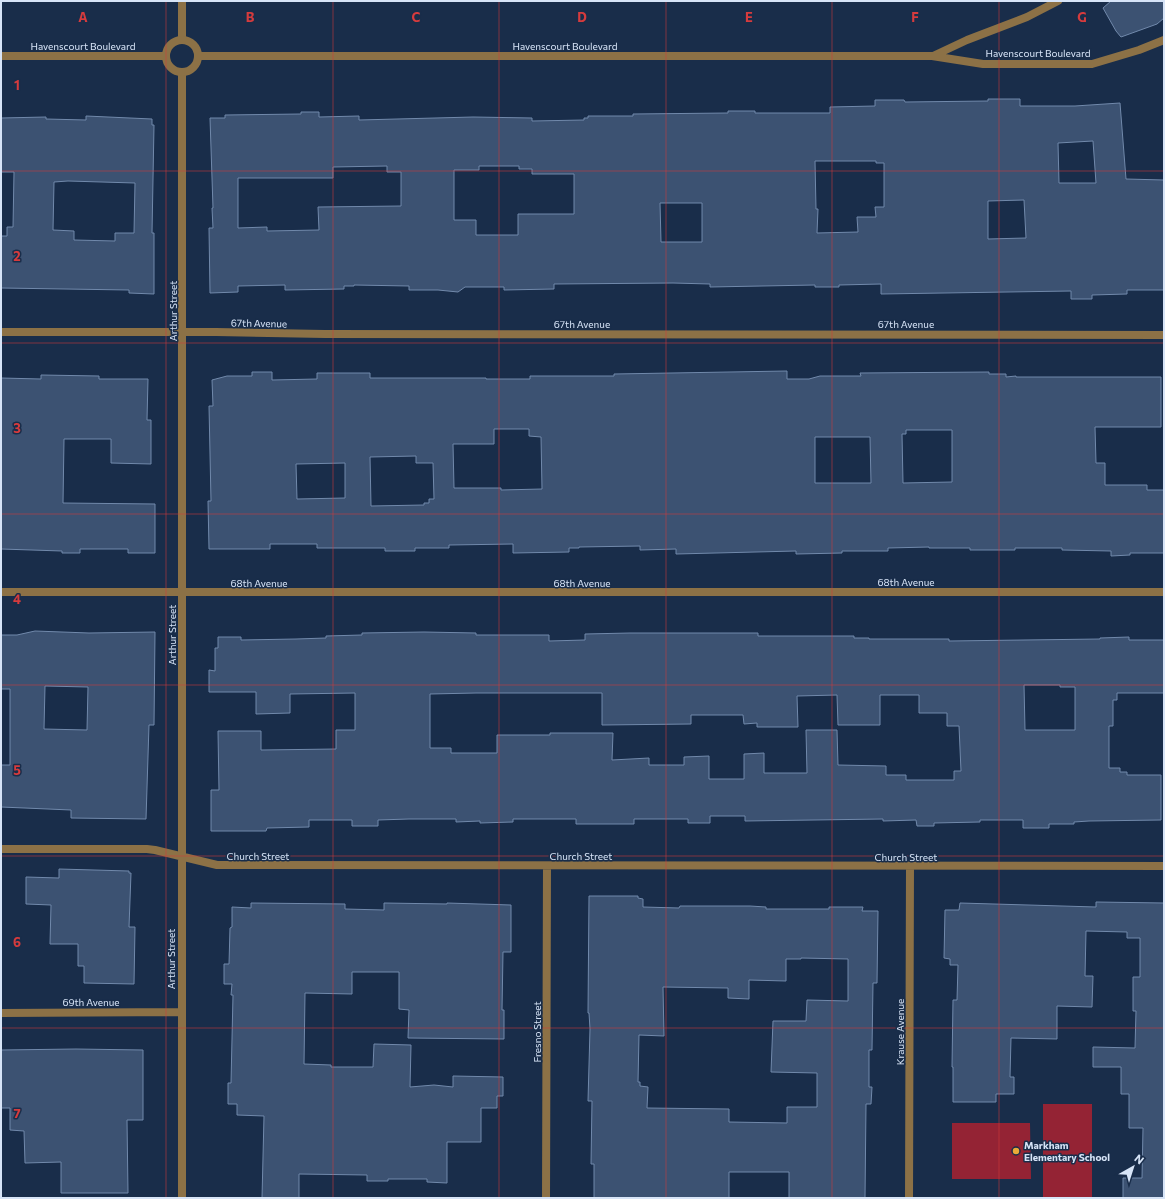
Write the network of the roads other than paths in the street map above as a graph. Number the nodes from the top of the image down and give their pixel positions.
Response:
1 (182, 1) edge
2 (1058, 1) edge
3 (182, 39) junction
4 (1164, 40) edge
5 (1, 56) edge
6 (165, 56) junction
7 (198, 56) junction
8 (932, 56) junction
9 (182, 72) junction
10 (1, 332) edge
11 (183, 332) junction
12 (1164, 335) edge
13 (1, 592) edge
14 (182, 592) junction
15 (1164, 592) edge
16 (1, 849) edge
17 (182, 857) junction
18 (547, 866) junction
19 (910, 866) junction
20 (1164, 866) edge
21 (182, 1012) junction
22 (1, 1013) edge
23 (182, 1198) edge
24 (546, 1198) edge
25 (910, 1198) edge

1 - 3 street
2 - 8 street, Havenscourt Boulevard
3 - 6 street
3 - 7 street
4 - 8 street, Havenscourt Boulevard
5 - 6 street, Havenscourt Boulevard
6 - 9 street
7 - 8 street, Havenscourt Boulevard
7 - 9 street
9 - 11 street, Arthur Street
10 - 11 street, 67th Avenue
11 - 12 street, 67th Avenue
11 - 14 street, Arthur Street
13 - 14 street, 68th Avenue
14 - 15 street, 68th Avenue
14 - 17 street, Arthur Street
16 - 17 street, Church Street
17 - 18 street, Church Street
17 - 21 street, Arthur Street
18 - 19 street, Church Street
18 - 24 street, Fresno Street
19 - 20 street, Church Street
19 - 25 street, Krause Avenue
21 - 22 street, 69th Avenue
21 - 23 street, Arthur Street

